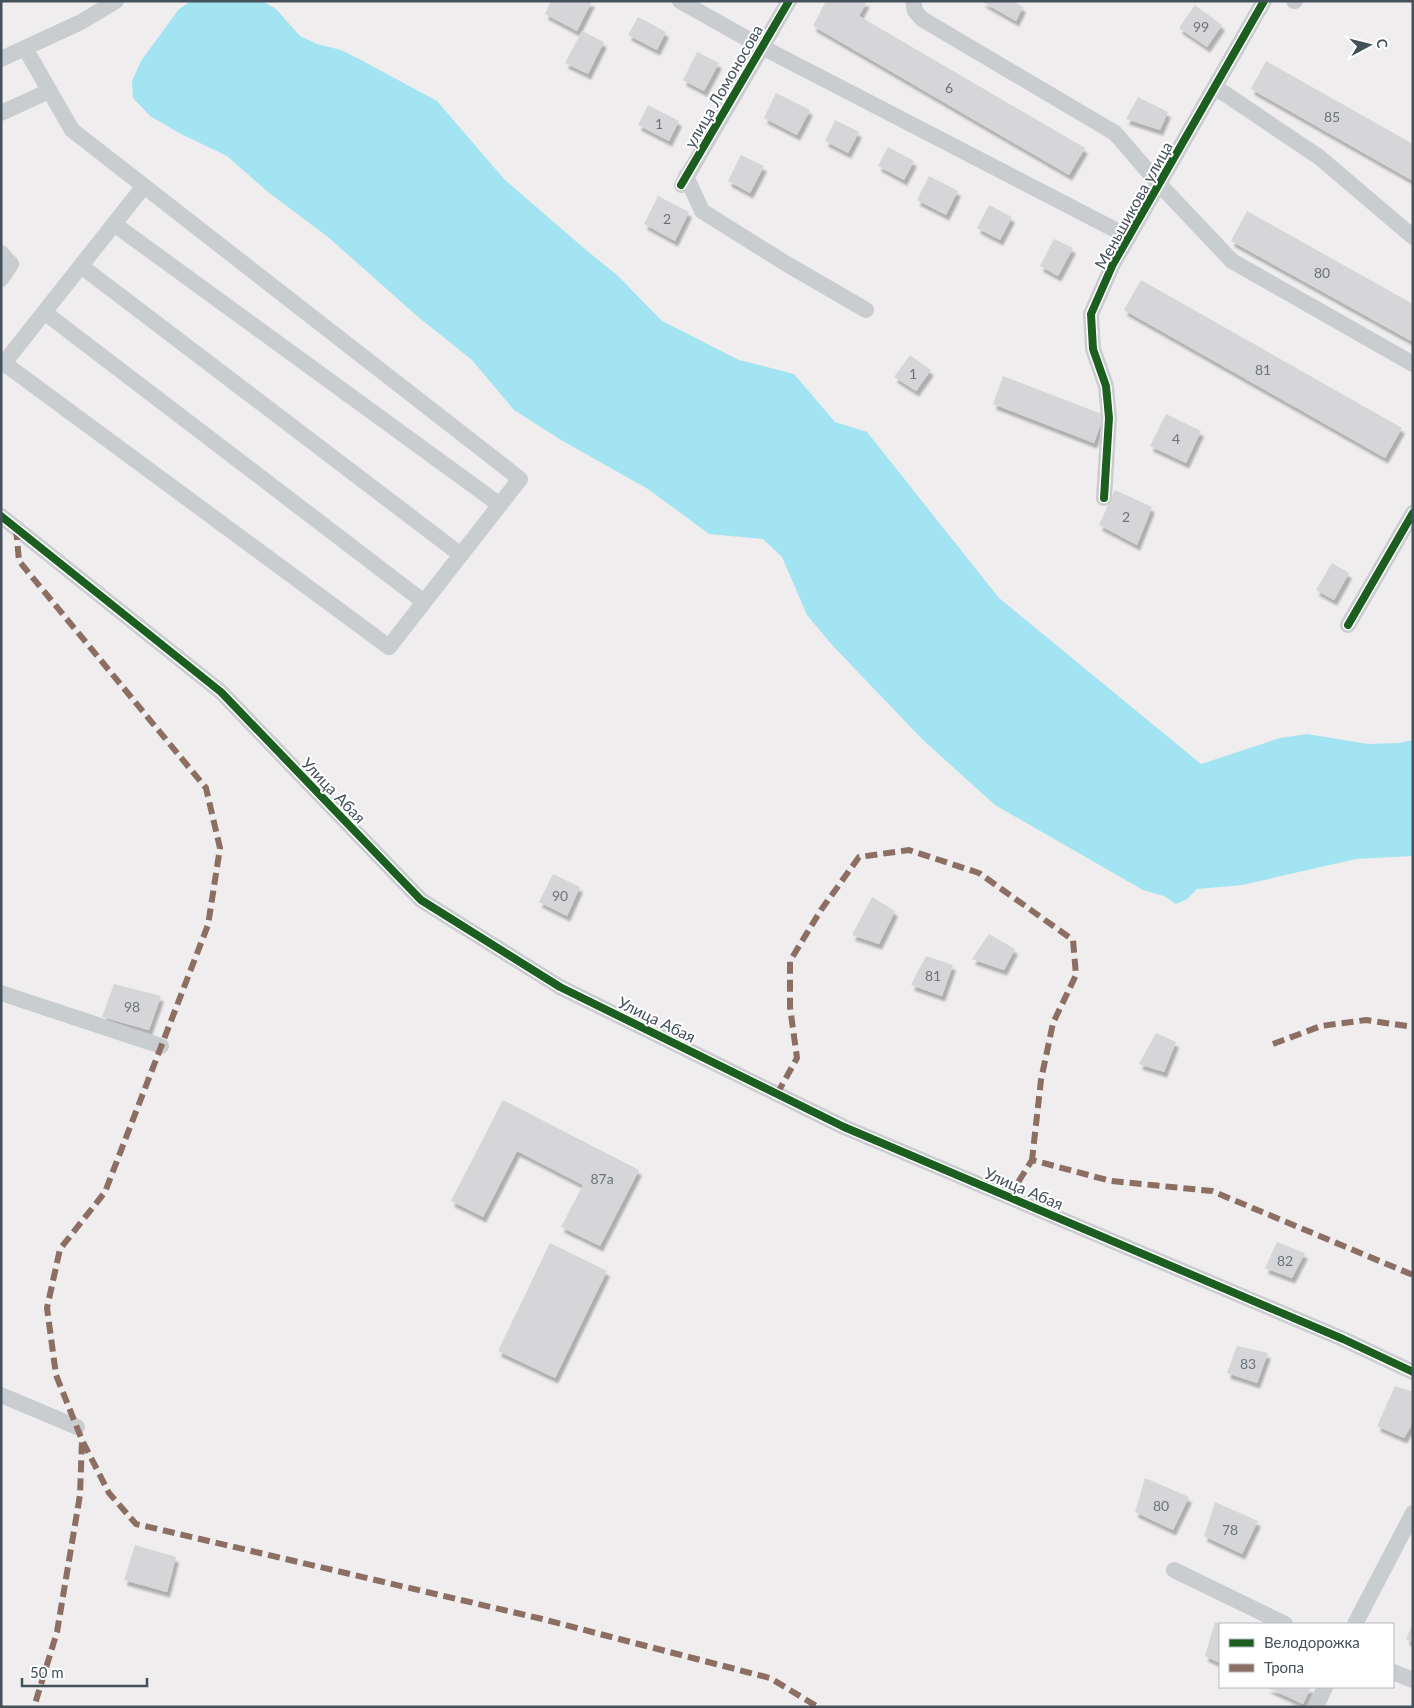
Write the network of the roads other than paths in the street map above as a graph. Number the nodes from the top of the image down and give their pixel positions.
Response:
1 (116, 1) edge
2 (680, 1) edge
3 (789, 1) edge
4 (913, 1) edge
5 (1264, 1) edge
6 (762, 47) junction
7 (25, 48) junction
8 (1, 59) edge
9 (1215, 87) junction
10 (49, 91) junction
11 (1, 113) edge
12 (1159, 184) junction
13 (144, 186) junction
14 (114, 224) junction
15 (1129, 236) junction
16 (1413, 237) edge
17 (1, 253) edge
18 (81, 266) junction
19 (1, 279) edge
20 (866, 310) dead end
21 (44, 312) junction
22 (2, 362) edge
23 (1413, 364) edge
24 (1104, 498) dead end
25 (500, 505) junction
26 (1413, 513) edge
27 (1, 516) edge
28 (461, 555) junction
29 (424, 602) junction
30 (1348, 625) dead end
31 (1, 993) edge
32 (161, 1046) dead end
33 (1413, 1372) edge
34 (1, 1395) edge
35 (77, 1426) dead end
36 (1413, 1513) edge
37 (1174, 1570) dead end
38 (1283, 1623) edge
39 (1356, 1623) edge
40 (1394, 1672) edge
41 (1413, 1680) edge
42 (1325, 1688) edge
43 (1316, 1707) edge

1 - 7 street
2 - 6 street
3 - 6 street, улица Ломоносова
4 - 12 street
5 - 9 street, Меньшикова улица
6 - 15 street
6 - 20 street, улица Ломоносова
7 - 8 street
7 - 10 street
9 - 12 street, Меньшикова улица
9 - 16 street
10 - 11 street
10 - 13 street
12 - 15 street, Меньшикова улица
12 - 23 street
13 - 14 street
13 - 25 street
14 - 18 street
14 - 25 street
15 - 24 street, Меньшикова улица
17 - 19 street
18 - 21 street
18 - 28 street
21 - 22 street
21 - 29 street
22 - 29 street
25 - 28 street
26 - 30 street
27 - 33 street, Улица Абая
28 - 29 street
31 - 32 street
34 - 35 street
36 - 39 street
37 - 38 street
40 - 41 street
42 - 43 street

